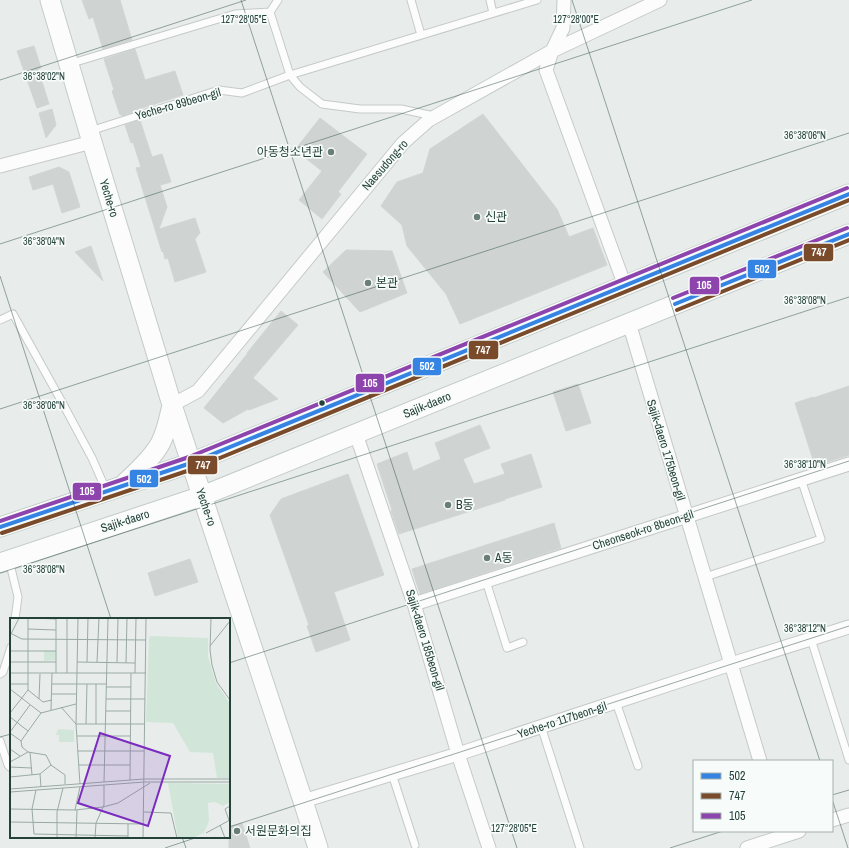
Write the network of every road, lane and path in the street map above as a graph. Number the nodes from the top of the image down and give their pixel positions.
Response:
1 (278, 0) edge
2 (411, 0) edge
3 (490, 0) edge
4 (537, 0) edge
5 (564, 0) edge
6 (660, 0) edge
7 (53, 1) edge
8 (270, 12) junction
9 (493, 13) junction
10 (421, 36) junction
11 (552, 51) junction
12 (69, 64) junction
13 (290, 76) junction
14 (436, 117) junction
15 (90, 137) junction
16 (0, 166) edge
17 (849, 194) edge
18 (849, 234) edge
19 (625, 286) junction
20 (0, 320) edge
21 (629, 323) junction
22 (172, 405) junction
23 (356, 434) junction
24 (191, 464) junction
25 (849, 464) edge
26 (801, 479) junction
27 (113, 490) junction
28 (202, 496) junction
29 (686, 517) junction
30 (0, 527) edge
31 (5, 561) edge
32 (705, 576) junction
33 (486, 581) junction
34 (414, 604) junction
35 (16, 618) edge
36 (849, 627) edge
37 (811, 639) junction
38 (523, 642) dead end
39 (10, 650) edge
40 (731, 664) junction
41 (0, 674) edge
42 (616, 702) junction
43 (541, 726) junction
44 (0, 741) edge
45 (458, 754) junction
46 (760, 760) edge
47 (849, 760) edge
48 (638, 766) dead end
49 (10, 767) edge
50 (392, 774) junction
51 (304, 801) junction
52 (849, 815) edge
53 (833, 820) edge
54 (797, 832) edge
55 (783, 838) edge
56 (415, 845) dead end
57 (318, 848) edge
58 (489, 848) edge
59 (580, 848) edge
60 (747, 848) edge

1 - 8 lane
2 - 10 lane
3 - 9 lane
4 - 9 lane, Yeche-ro 89beon-gil
5 - 11 street
6 - 11 street, Naesudong-ro
7 - 12 main road, Yeche-ro
8 - 12 lane
8 - 13 lane
9 - 10 lane, Yeche-ro 89beon-gil
10 - 13 lane, Yeche-ro 89beon-gil
11 - 14 street, Naesudong-ro
11 - 19 street
12 - 15 main road, Yeche-ro
13 - 14 lane
13 - 15 lane, Yeche-ro 89beon-gil
14 - 22 street, Naesudong-ro
15 - 16 street
15 - 22 main road, Yeche-ro
17 - 19 main road
18 - 21 main road, Sajik-daero
19 - 24 main road
20 - 27 lane
21 - 23 main road, Sajik-daero
21 - 29 street, Sajik-daero 175beon-gil
22 - 24 main road, Yeche-ro
22 - 27 main road
23 - 28 main road, Sajik-daero
23 - 34 street, Sajik-daero 185beon-gil
24 - 27 main road
24 - 28 main road, Yeche-ro
25 - 26 street, Cheonseok-ro 8beon-gil
26 - 29 street, Cheonseok-ro 8beon-gil
26 - 32 lane
27 - 30 main road
28 - 31 main road, Sajik-daero
28 - 51 main road, Yeche-ro
29 - 32 street, Sajik-daero 175beon-gil
29 - 33 street, Cheonseok-ro 8beon-gil
31 - 35 lane
32 - 40 street, Sajik-daero 175beon-gil
33 - 34 street, Cheonseok-ro 8beon-gil
33 - 38 lane
34 - 45 street, Sajik-daero 185beon-gil
36 - 37 street, Yeche-ro 117beon-gil
37 - 40 street, Yeche-ro 117beon-gil
37 - 47 lane
39 - 41 lane
40 - 42 street, Yeche-ro 117beon-gil
40 - 46 street, Sajik-daero 175beon-gil
42 - 43 street, Yeche-ro 117beon-gil
42 - 48 lane
43 - 45 street, Yeche-ro 117beon-gil
43 - 59 lane
44 - 49 lane
45 - 50 street, Yeche-ro 117beon-gil
45 - 58 street, Sajik-daero 185beon-gil
50 - 51 street, Yeche-ro 117beon-gil
50 - 56 lane
51 - 57 main road, Yeche-ro
52 - 53 street
54 - 55 street
55 - 60 street

